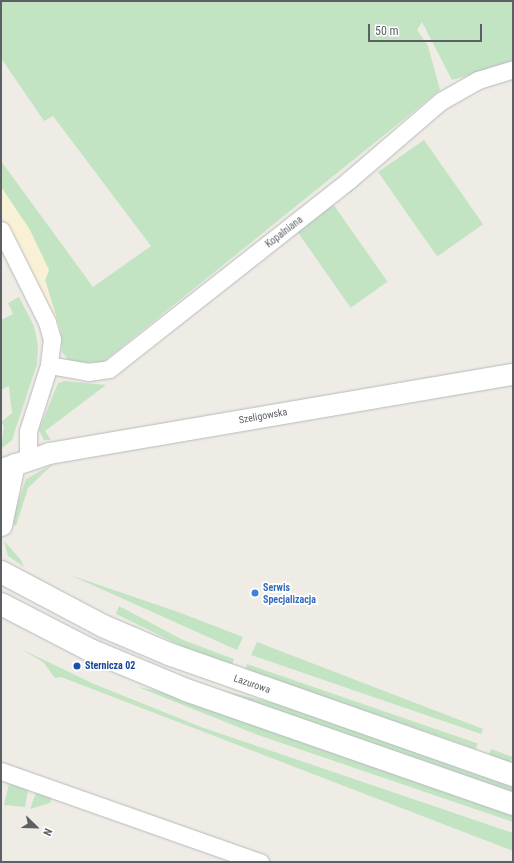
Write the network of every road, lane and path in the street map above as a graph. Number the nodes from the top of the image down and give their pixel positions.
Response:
1 (513, 69) edge
2 (1, 230) edge
3 (49, 365) junction
4 (513, 374) edge
5 (14, 463) edge
6 (1, 525) edge
7 (1, 572) edge
8 (1, 604) edge
9 (1, 771) edge
10 (513, 775) edge
11 (513, 804) edge
12 (260, 862) edge

1 - 3 street, Kopalniana
2 - 3 street
3 - 5 street
4 - 5 street, Szeligowska
5 - 6 street
7 - 10 main road, Lazurowa
8 - 11 main road
9 - 12 street

